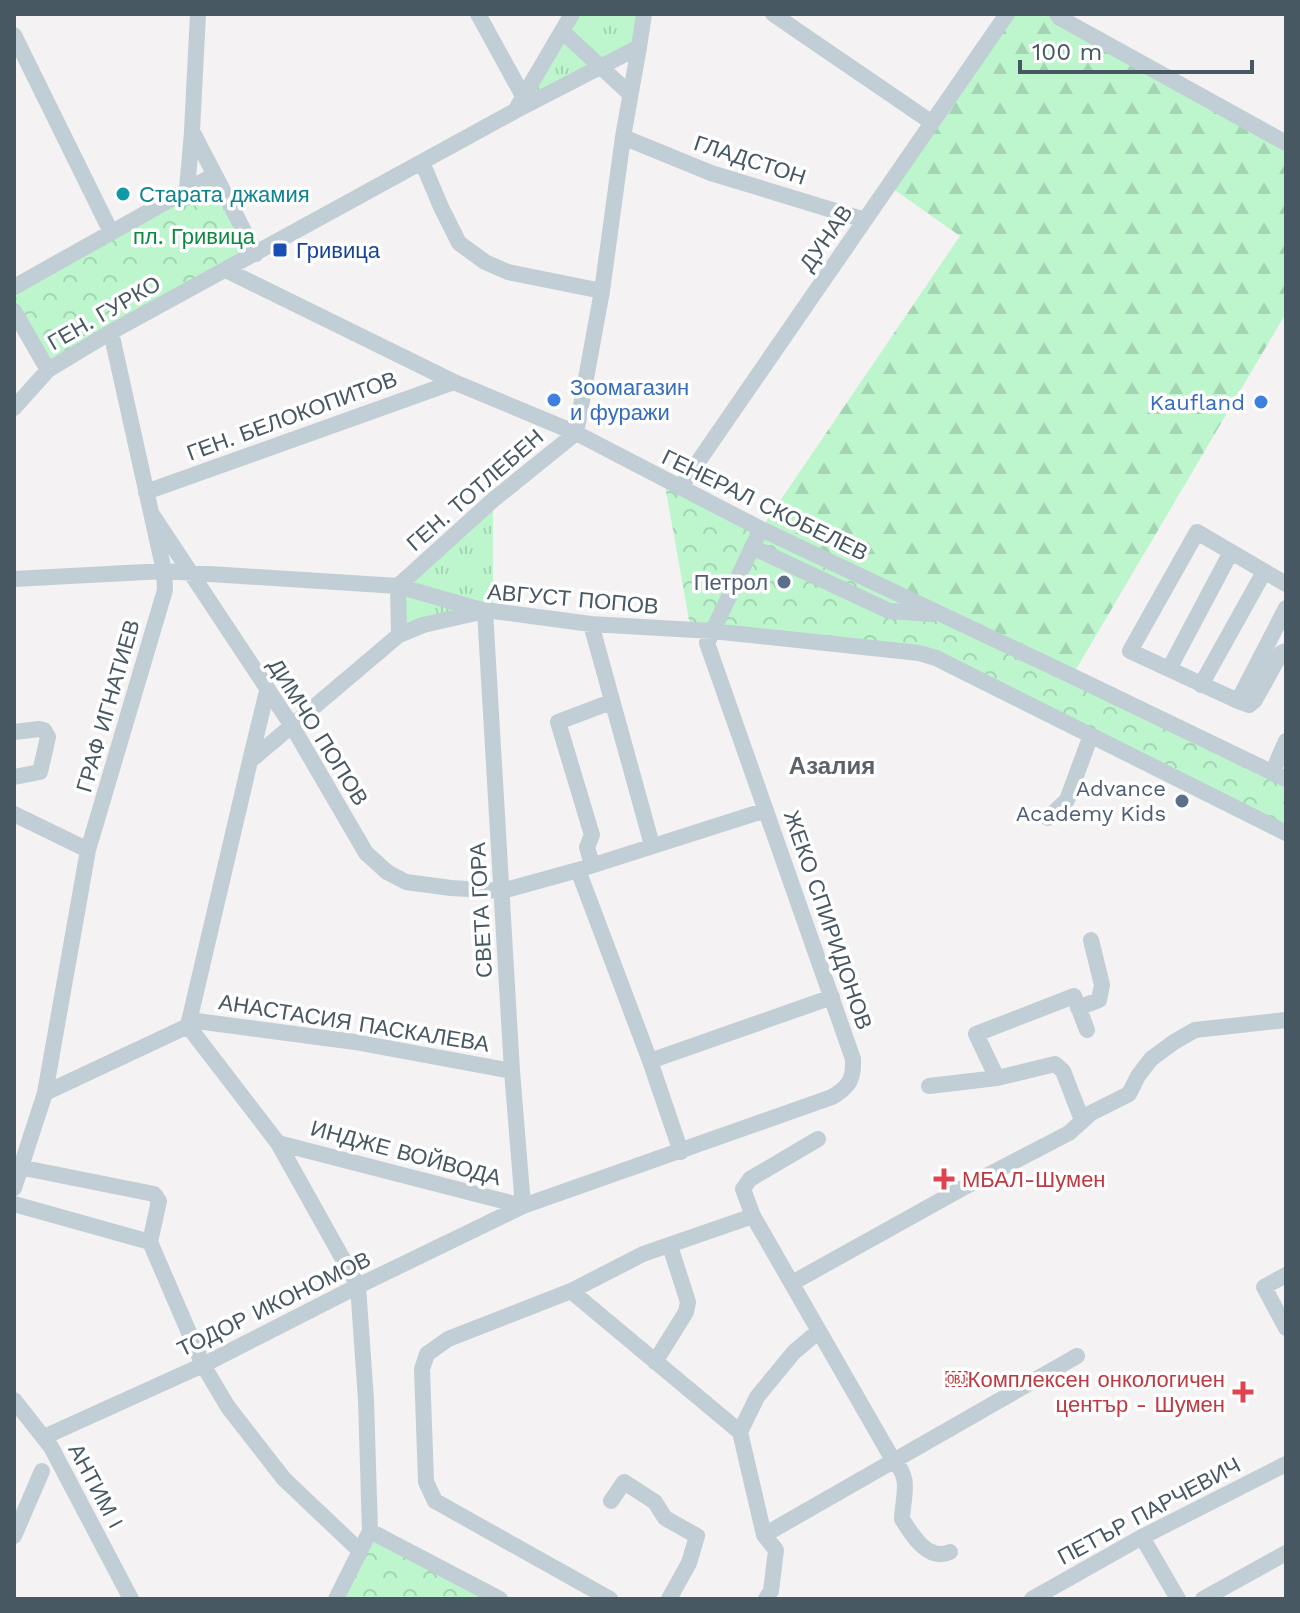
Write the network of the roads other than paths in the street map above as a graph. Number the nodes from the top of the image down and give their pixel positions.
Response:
1 (198, 14) edge
2 (478, 14) edge
3 (572, 14) edge
4 (644, 14) edge
5 (773, 14) edge
6 (1007, 14) edge
7 (1057, 14) edge
8 (562, 31) junction
9 (14, 35) edge
10 (639, 47) junction
11 (601, 67) junction
12 (630, 94) junction
13 (523, 96) junction
14 (515, 111) junction
15 (931, 122) junction
16 (192, 131) junction
17 (623, 137) junction
18 (1286, 143) edge
19 (422, 162) junction
20 (214, 175) junction
21 (187, 189) junction
22 (865, 220) junction
23 (111, 232) junction
24 (256, 254) junction
25 (226, 270) junction
26 (14, 287) edge
27 (602, 291) junction
28 (14, 311) edge
29 (111, 332) junction
30 (48, 370) junction
31 (454, 382) junction
32 (14, 408) edge
33 (576, 433) junction
34 (680, 488) junction
35 (146, 492) junction
36 (151, 513) junction
37 (761, 529) junction
38 (752, 547) junction
39 (1231, 552) junction
40 (164, 571) junction
41 (190, 572) junction
42 (1264, 572) junction
43 (14, 579) edge
44 (1286, 584) edge
45 (398, 586) junction
46 (1286, 608) edge
47 (485, 611) junction
48 (942, 614) junction
49 (591, 624) junction
50 (712, 631) junction
51 (399, 635) junction
52 (1286, 651) edge
53 (1169, 669) junction
54 (1201, 685) junction
55 (267, 691) junction
56 (1238, 701) junction
57 (611, 702) junction
58 (292, 726) junction
59 (14, 732) edge
60 (1091, 735) junction
61 (1286, 741) edge
62 (250, 761) junction
63 (1279, 776) edge
64 (14, 777) edge
65 (766, 810) junction
66 (14, 814) edge
67 (1048, 818) dead end
68 (1286, 833) edge
69 (652, 845) junction
70 (88, 850) junction
71 (585, 867) junction
72 (502, 891) junction
73 (1091, 940) dead end
74 (832, 997) junction
75 (1078, 1008) junction
76 (1286, 1020) edge
77 (188, 1023) junction
78 (1087, 1030) dead end
79 (853, 1059) joint
80 (650, 1061) junction
81 (512, 1071) junction
82 (997, 1078) junction
83 (929, 1086) dead end
84 (45, 1093) junction
85 (1082, 1120) junction
86 (818, 1139) dead end
87 (278, 1143) junction
88 (681, 1152) junction
89 (17, 1167) edge
90 (14, 1188) edge
91 (14, 1204) edge
92 (523, 1206) junction
93 (753, 1216) junction
94 (150, 1242) junction
95 (670, 1246) junction
96 (1286, 1275) edge
97 (792, 1283) junction
98 (358, 1286) junction
99 (571, 1291) junction
100 (1286, 1328) edge
101 (819, 1331) junction
102 (1077, 1356) dead end
103 (655, 1362) junction
104 (203, 1365) junction
105 (14, 1400) edge
106 (740, 1432) junction
107 (44, 1437) junction
108 (893, 1460) junction
109 (1286, 1464) edge
110 (42, 1471) dead end
111 (611, 1501) dead end
112 (370, 1531) junction
113 (764, 1535) junction
114 (14, 1536) edge
115 (1142, 1537) junction
116 (360, 1551) junction
117 (950, 1552) dead end
118 (1286, 1553) edge
119 (131, 1599) edge
120 (336, 1599) edge
121 (500, 1599) edge
122 (610, 1599) edge
123 (669, 1599) edge
124 (766, 1599) edge
125 (1032, 1599) edge
126 (1178, 1599) edge
127 (1203, 1599) edge

1 - 16 street
2 - 13 street
3 - 8 street
4 - 10 street, ГЕН. ТОТЛЕБЕН
5 - 15 street
6 - 15 street, ДУНАВ
7 - 18 street
8 - 11 street
8 - 13 street
9 - 23 street
10 - 11 street, ГЕН. ГУРКО
10 - 12 street, ГЕН. ТОТЛЕБЕН
11 - 12 street
11 - 14 street, ГЕН. ГУРКО
12 - 17 street, ГЕН. ТОТЛЕБЕН
13 - 14 street
14 - 19 street, ГЕН. ГУРКО
15 - 22 street, ДУНАВ
16 - 20 street
16 - 21 street
17 - 22 street, ГЛАДСТОН
17 - 27 street, ГЕН. ТОТЛЕБЕН
19 - 24 street, ГЕН. ГУРКО
19 - 27 street
20 - 21 street
20 - 24 street
21 - 23 street
22 - 34 street, ДУНАВ
23 - 26 street
24 - 25 street, ГЕН. ГУРКО
25 - 29 street, ГЕН. ГУРКО
25 - 31 street, ГЕНЕРАЛ СКОБЕЛЕВ
27 - 33 street, ГЕН. ТОТЛЕБЕН
28 - 30 street
29 - 30 street, ГЕН. ГУРКО
29 - 35 street, ГРАФ ИГНАТИЕВ
30 - 32 street, ГЕН. ГУРКО
31 - 33 street, ГЕНЕРАЛ СКОБЕЛЕВ
31 - 35 street, ГЕН. БЕЛОКОПИТОВ
33 - 34 street, ГЕНЕРАЛ СКОБЕЛЕВ
33 - 45 street, ГЕН. ТОТЛЕБЕН
34 - 37 street, ГЕНЕРАЛ СКОБЕЛЕВ
35 - 36 street, ГРАФ ИГНАТИЕВ
36 - 40 street, ГРАФ ИГНАТИЕВ
36 - 41 street, ДИМЧО ПОПОВ
37 - 38 street
37 - 48 street, ГЕНЕРАЛ СКОБЕЛЕВ
38 - 48 street
38 - 50 street
39 - 42 street
39 - 53 street
39 - 53 street
40 - 41 street
40 - 43 street
40 - 70 street, ГРАФ ИГНАТИЕВ
41 - 45 street
41 - 55 street, ДИМЧО ПОПОВ
42 - 44 street
42 - 54 street
45 - 47 street
45 - 51 street
46 - 56 street
47 - 49 street, АВГУСТ ПОПОВ
47 - 51 street, АВГУСТ ПОПОВ
47 - 72 street, СВЕТА ГОРА
48 - 63 street, ГЕНЕРАЛ СКОБЕЛЕВ
49 - 50 street, АВГУСТ ПОПОВ
49 - 57 street
50 - 60 street, АВГУСТ ПОПОВ
50 - 65 street, ЖЕКО СПИРИДОНОВ
51 - 58 street, АВГУСТ ПОПОВ
52 - 56 street
53 - 54 street
54 - 56 street
55 - 58 street, ДИМЧО ПОПОВ
55 - 62 street
57 - 69 street
57 - 71 street
58 - 62 street, АВГУСТ ПОПОВ
58 - 72 street, ДИМЧО ПОПОВ
59 - 64 street
60 - 67 street
60 - 68 street, АВГУСТ ПОПОВ
61 - 63 street
62 - 77 street
65 - 69 street, ДИМЧО ПОПОВ
65 - 74 street, ЖЕКО СПИРИДОНОВ
66 - 70 street
69 - 71 street, ДИМЧО ПОПОВ
70 - 84 street, ГРАФ ИГНАТИЕВ
71 - 72 street, ДИМЧО ПОПОВ
71 - 80 street
72 - 81 street, СВЕТА ГОРА
73 - 75 street
74 - 79 street, ЖЕКО СПИРИДОНОВ
74 - 80 street
75 - 78 street
75 - 82 street
76 - 85 street
77 - 81 street, АНАСТАСИЯ ПАСКАЛЕВА
77 - 84 street
77 - 87 street
79 - 88 street, ТОДОР ИКОНОМОВ
80 - 88 street
81 - 92 street, СВЕТА ГОРА
82 - 83 street
82 - 85 street
84 - 89 street
85 - 97 street
86 - 93 street
87 - 92 street, ИНДЖЕ ВОЙВОДА
87 - 98 street
88 - 92 street, ТОДОР ИКОНОМОВ
89 - 90 street
89 - 94 street
91 - 94 street
92 - 98 street, ТОДОР ИКОНОМОВ
93 - 95 street
93 - 97 street
94 - 104 street
95 - 99 street
95 - 103 street
96 - 100 street
97 - 101 street
98 - 104 street, ТОДОР ИКОНОМОВ
98 - 112 street
99 - 103 street
99 - 122 street
101 - 106 street
101 - 108 street
102 - 108 street
103 - 106 street
104 - 107 street, ТОДОР ИКОНОМОВ
104 - 116 street
105 - 107 street, АНТИМ I
106 - 113 street
107 - 119 street, АНТИМ I
108 - 113 street
108 - 117 street
109 - 115 street, ПЕТЪР ПАРЧЕВИЧ
110 - 114 street
111 - 123 street
112 - 116 street
112 - 121 street
113 - 124 street
115 - 125 street, ПЕТЪР ПАРЧЕВИЧ
115 - 126 street
116 - 120 street
118 - 127 street

